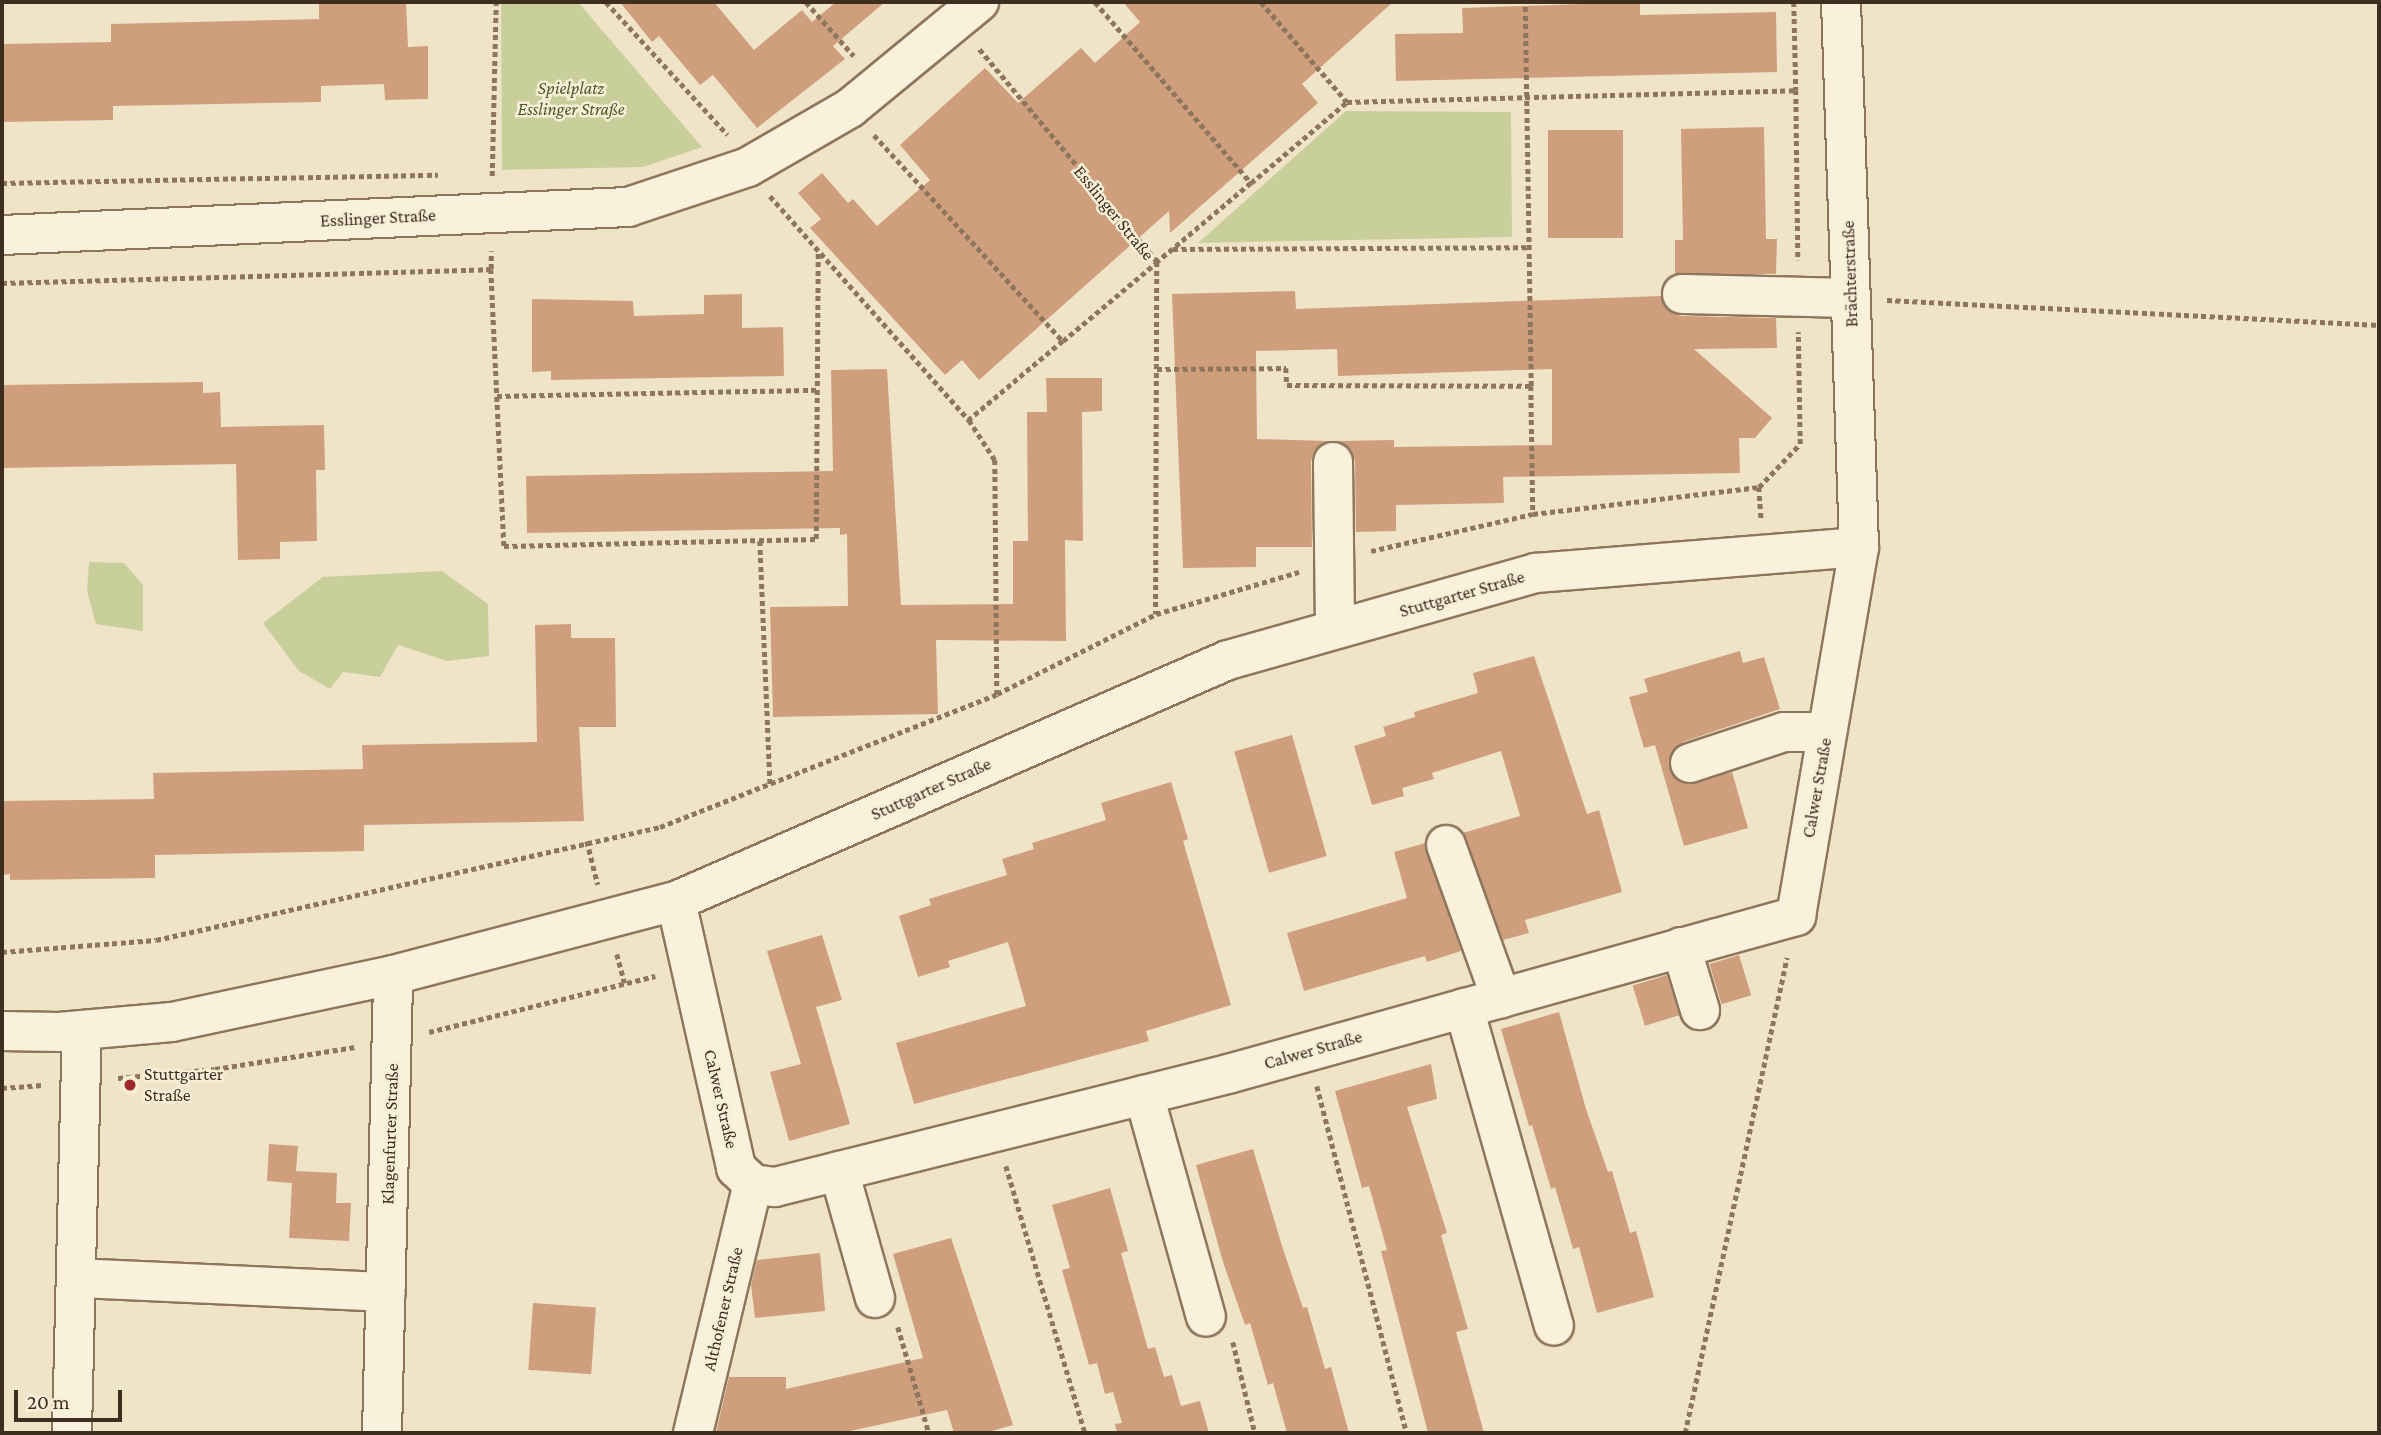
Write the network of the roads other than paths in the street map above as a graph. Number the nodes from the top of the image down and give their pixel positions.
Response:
1 (1842, 2) edge
2 (967, 12) edge
3 (2, 235) edge
4 (1682, 294) dead end
5 (1851, 298) junction
6 (1333, 462) dead end
7 (1858, 547) junction
8 (1335, 629) junction
9 (1827, 732) junction
10 (1690, 763) dead end
11 (1446, 845) dead end
12 (676, 901) junction
13 (1681, 947) junction
14 (393, 975) junction
15 (1501, 998) junction
16 (1464, 1008) junction
17 (1700, 1010) dead end
18 (82, 1030) junction
19 (2, 1031) edge
20 (1144, 1095) junction
21 (839, 1171) junction
22 (753, 1184) junction
23 (77, 1278) junction
24 (386, 1292) junction
25 (875, 1298) road end
26 (1206, 1317) road end
27 (1554, 1325) dead end
28 (72, 1432) edge
29 (382, 1433) edge
30 (693, 1433) edge

1 - 5 street, Brächterstraße
2 - 3 street, Esslinger Straße
4 - 5 street
5 - 7 street, Brächterstraße
6 - 8 street
7 - 8 street, Stuttgarter Straße
7 - 9 street, Calwer Straße
8 - 12 street, Stuttgarter Straße
9 - 10 street
9 - 13 street, Calwer Straße
11 - 15 street
12 - 14 street, Stuttgarter Straße
12 - 22 street, Calwer Straße
13 - 15 street, Calwer Straße
13 - 17 street
14 - 18 street, Stuttgarter Straße
14 - 24 street, Klagenfurter Straße
15 - 16 street, Calwer Straße
16 - 20 street, Calwer Straße
16 - 27 street
18 - 19 street, Stuttgarter Straße
18 - 23 street
20 - 21 street, Calwer Straße
20 - 26 street
21 - 22 street, Calwer Straße
21 - 25 street
22 - 30 street, Althofener Straße
23 - 24 street
23 - 28 street
24 - 29 street, Klagenfurter Straße

